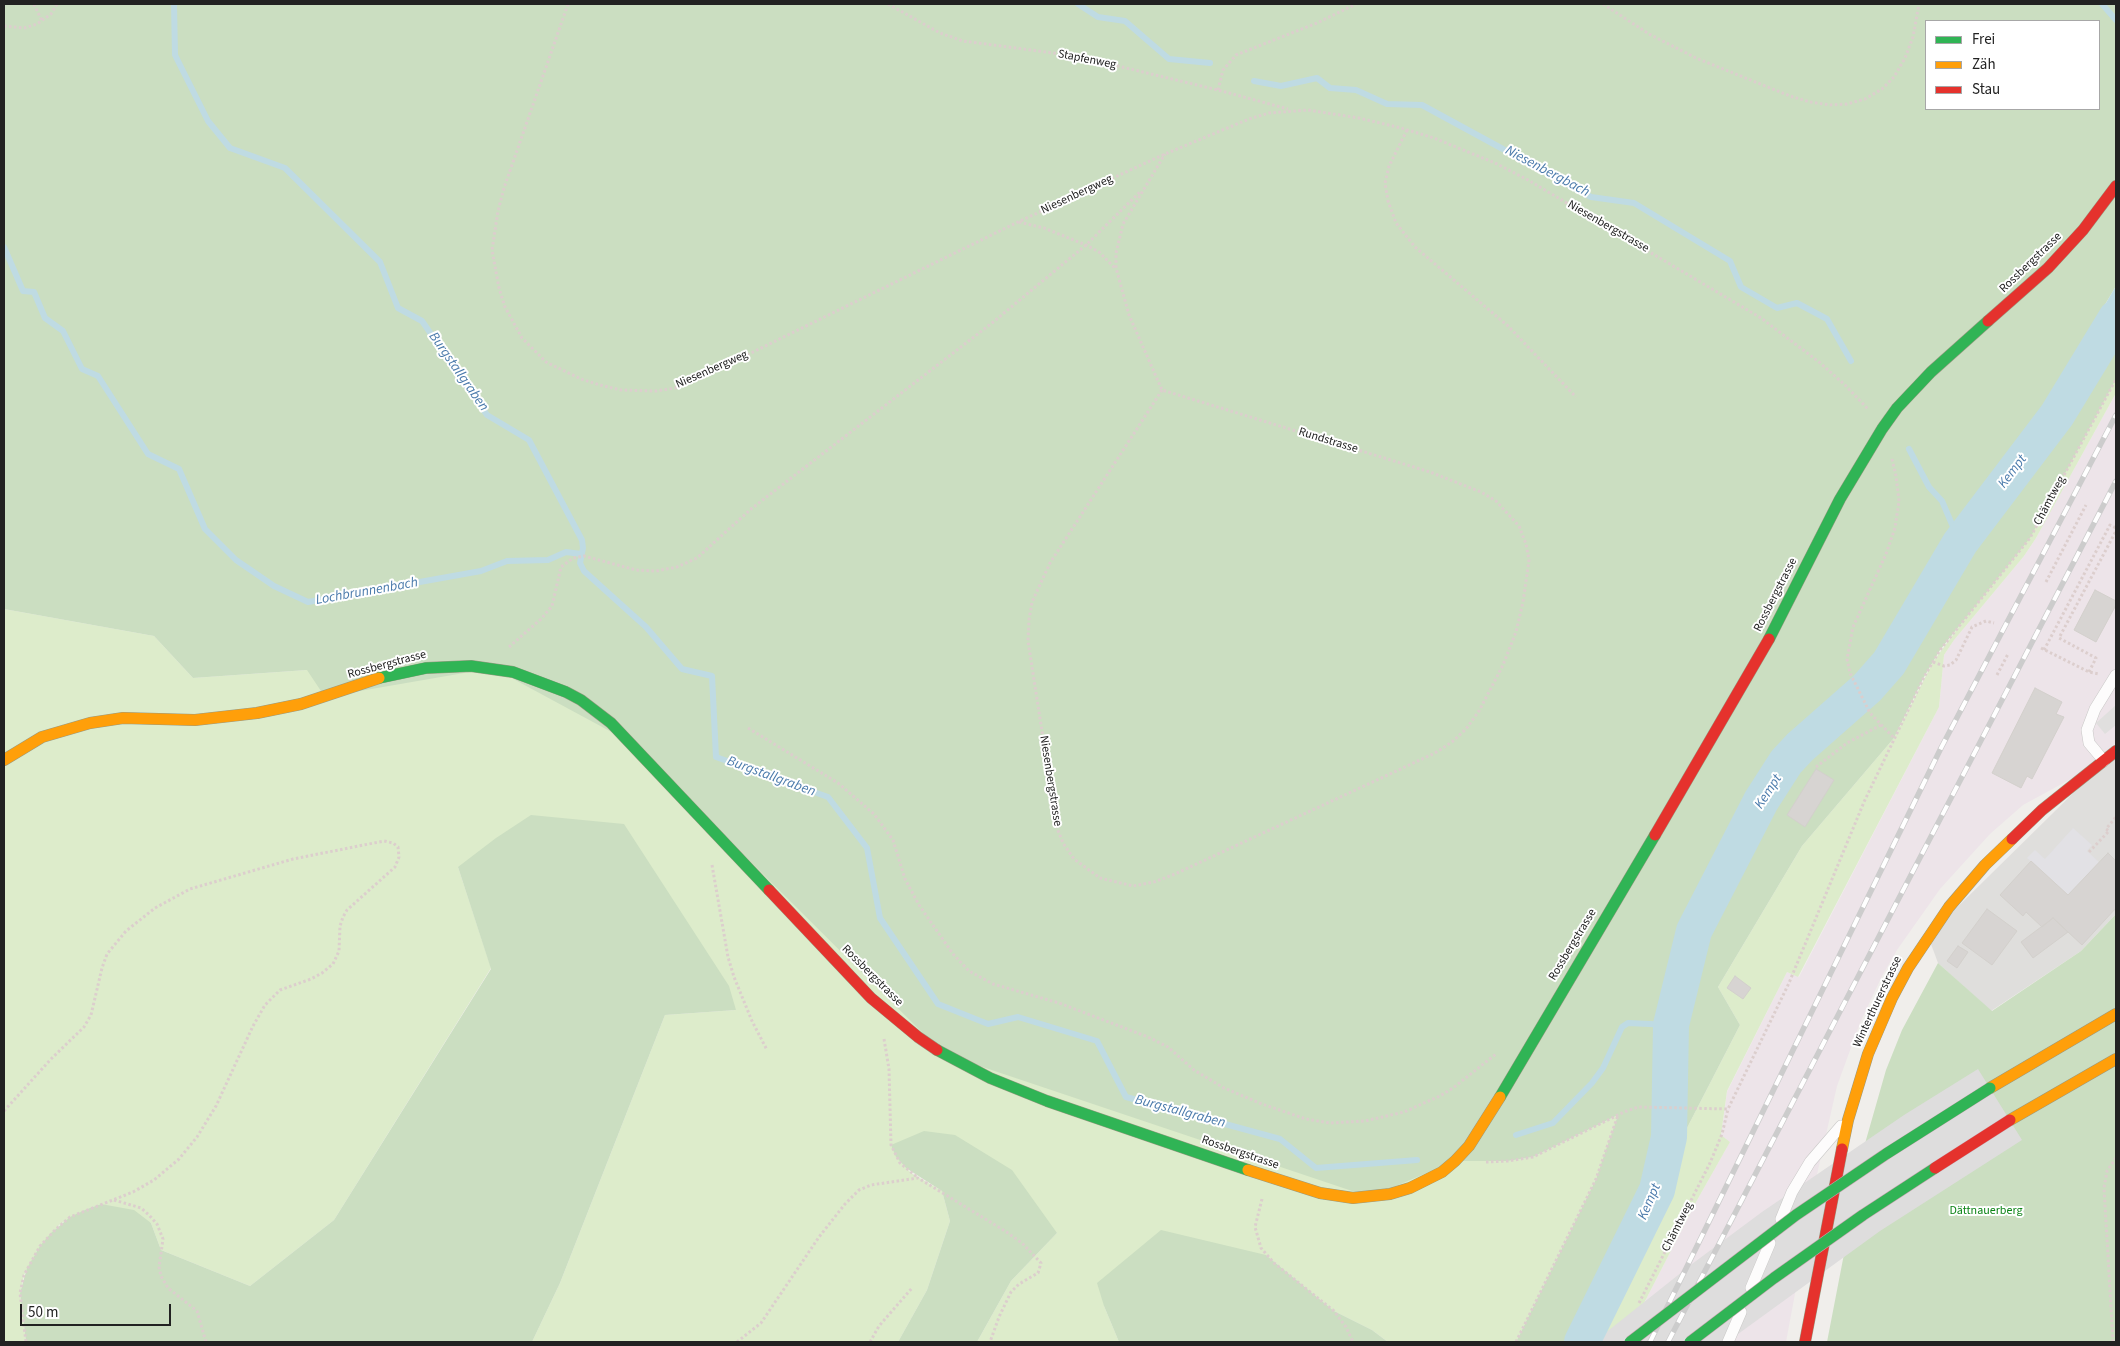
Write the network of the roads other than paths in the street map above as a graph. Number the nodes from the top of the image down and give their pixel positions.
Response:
1 (2116, 186) edge
2 (2115, 676) edge
3 (2116, 751) edge
4 (4, 760) edge
5 (2104, 761) junction
6 (2116, 1014) edge
7 (2116, 1059) edge
8 (1848, 1120) junction
9 (1630, 1342) edge
10 (1690, 1342) edge
11 (1728, 1342) edge
12 (1804, 1342) edge

1 - 4 main road, Rossbergstrasse
2 - 5 lane
3 - 5 main road, Winterthurerstrasse
5 - 8 main road, Winterthurerstrasse
6 - 9 main road, bridge
7 - 10 main road, bridge
8 - 11 lane
8 - 12 main road, Winterthurerstrasse

